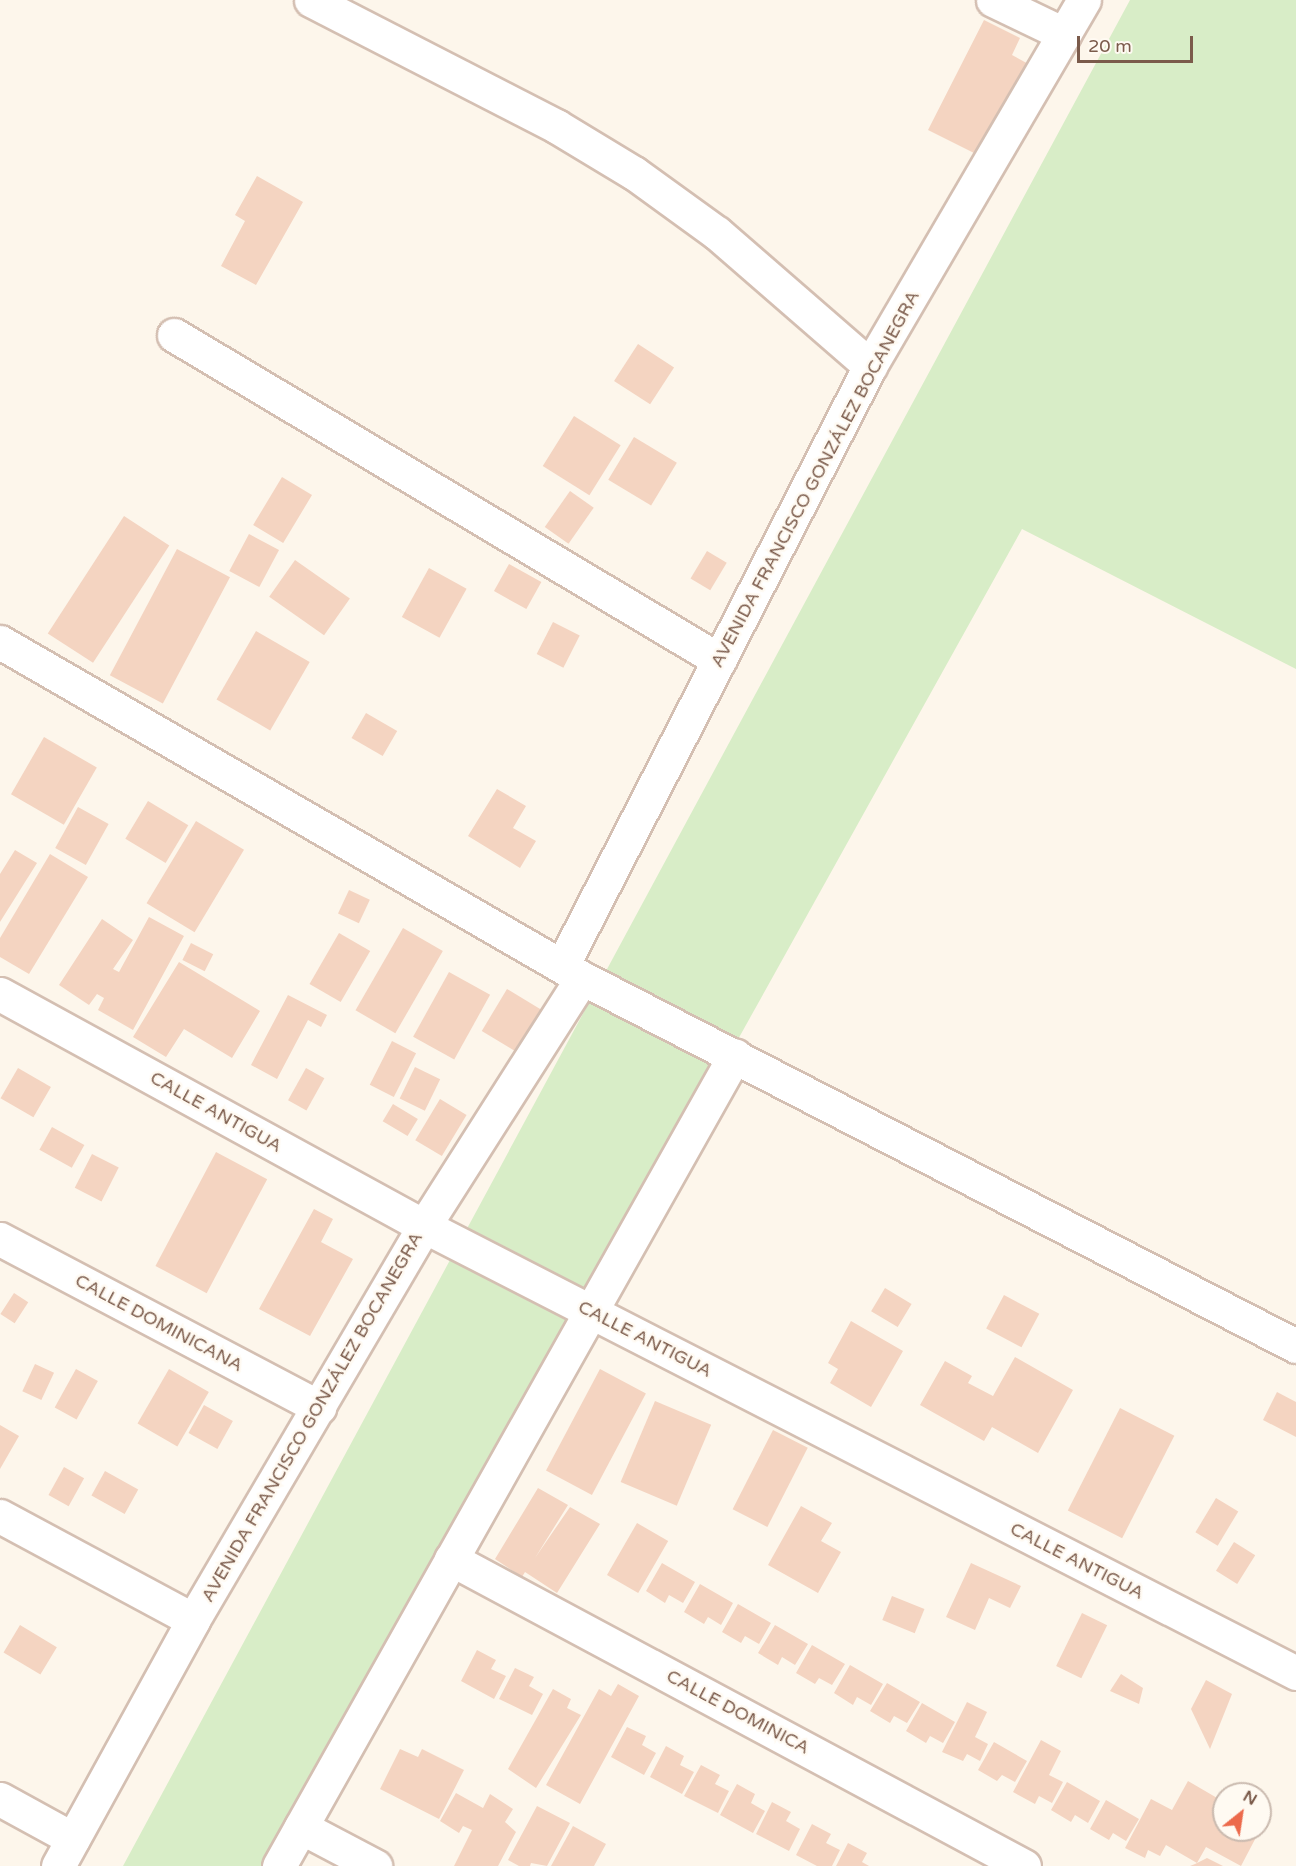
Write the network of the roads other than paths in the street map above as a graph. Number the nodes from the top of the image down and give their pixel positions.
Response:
1 (311, 0) edge
2 (993, 0) edge
3 (1084, 0) edge
4 (1064, 34) junction
5 (174, 335) dead end
6 (870, 366) junction
7 (0, 642) edge
8 (719, 660) junction
9 (572, 972) junction
10 (0, 994) edge
11 (735, 1055) junction
12 (424, 1226) junction
13 (0, 1239) edge
14 (590, 1311) junction
15 (1296, 1346) edge
16 (319, 1407) junction
17 (0, 1516) edge
18 (451, 1559) junction
19 (193, 1620) junction
20 (1296, 1673) edge
21 (0, 1799) edge
22 (301, 1827) junction
23 (65, 1852) edge
24 (279, 1866) edge
25 (375, 1866) edge
26 (1024, 1866) edge

1 - 6 street
2 - 4 street
3 - 4 street, AVENIDA FRANCISCO GONZÁLEZ BOCANEGRA
4 - 6 street, AVENIDA FRANCISCO GONZÁLEZ BOCANEGRA
5 - 8 street
6 - 8 street, AVENIDA FRANCISCO GONZÁLEZ BOCANEGRA
7 - 9 street
8 - 9 street, AVENIDA FRANCISCO GONZÁLEZ BOCANEGRA
9 - 11 street
9 - 12 street, AVENIDA FRANCISCO GONZÁLEZ BOCANEGRA
10 - 12 street, CALLE ANTIGUA
11 - 14 street
11 - 15 street
12 - 14 street, CALLE ANTIGUA
12 - 16 street, AVENIDA FRANCISCO GONZÁLEZ BOCANEGRA
13 - 16 street, CALLE DOMINICANA
14 - 18 street
14 - 20 street, CALLE ANTIGUA
16 - 19 street, AVENIDA FRANCISCO GONZÁLEZ BOCANEGRA
17 - 19 street
18 - 22 street
18 - 26 street, CALLE DOMINICA
19 - 23 street, AVENIDA FRANCISCO GONZÁLEZ BOCANEGRA
21 - 23 street
22 - 24 street
22 - 25 street

